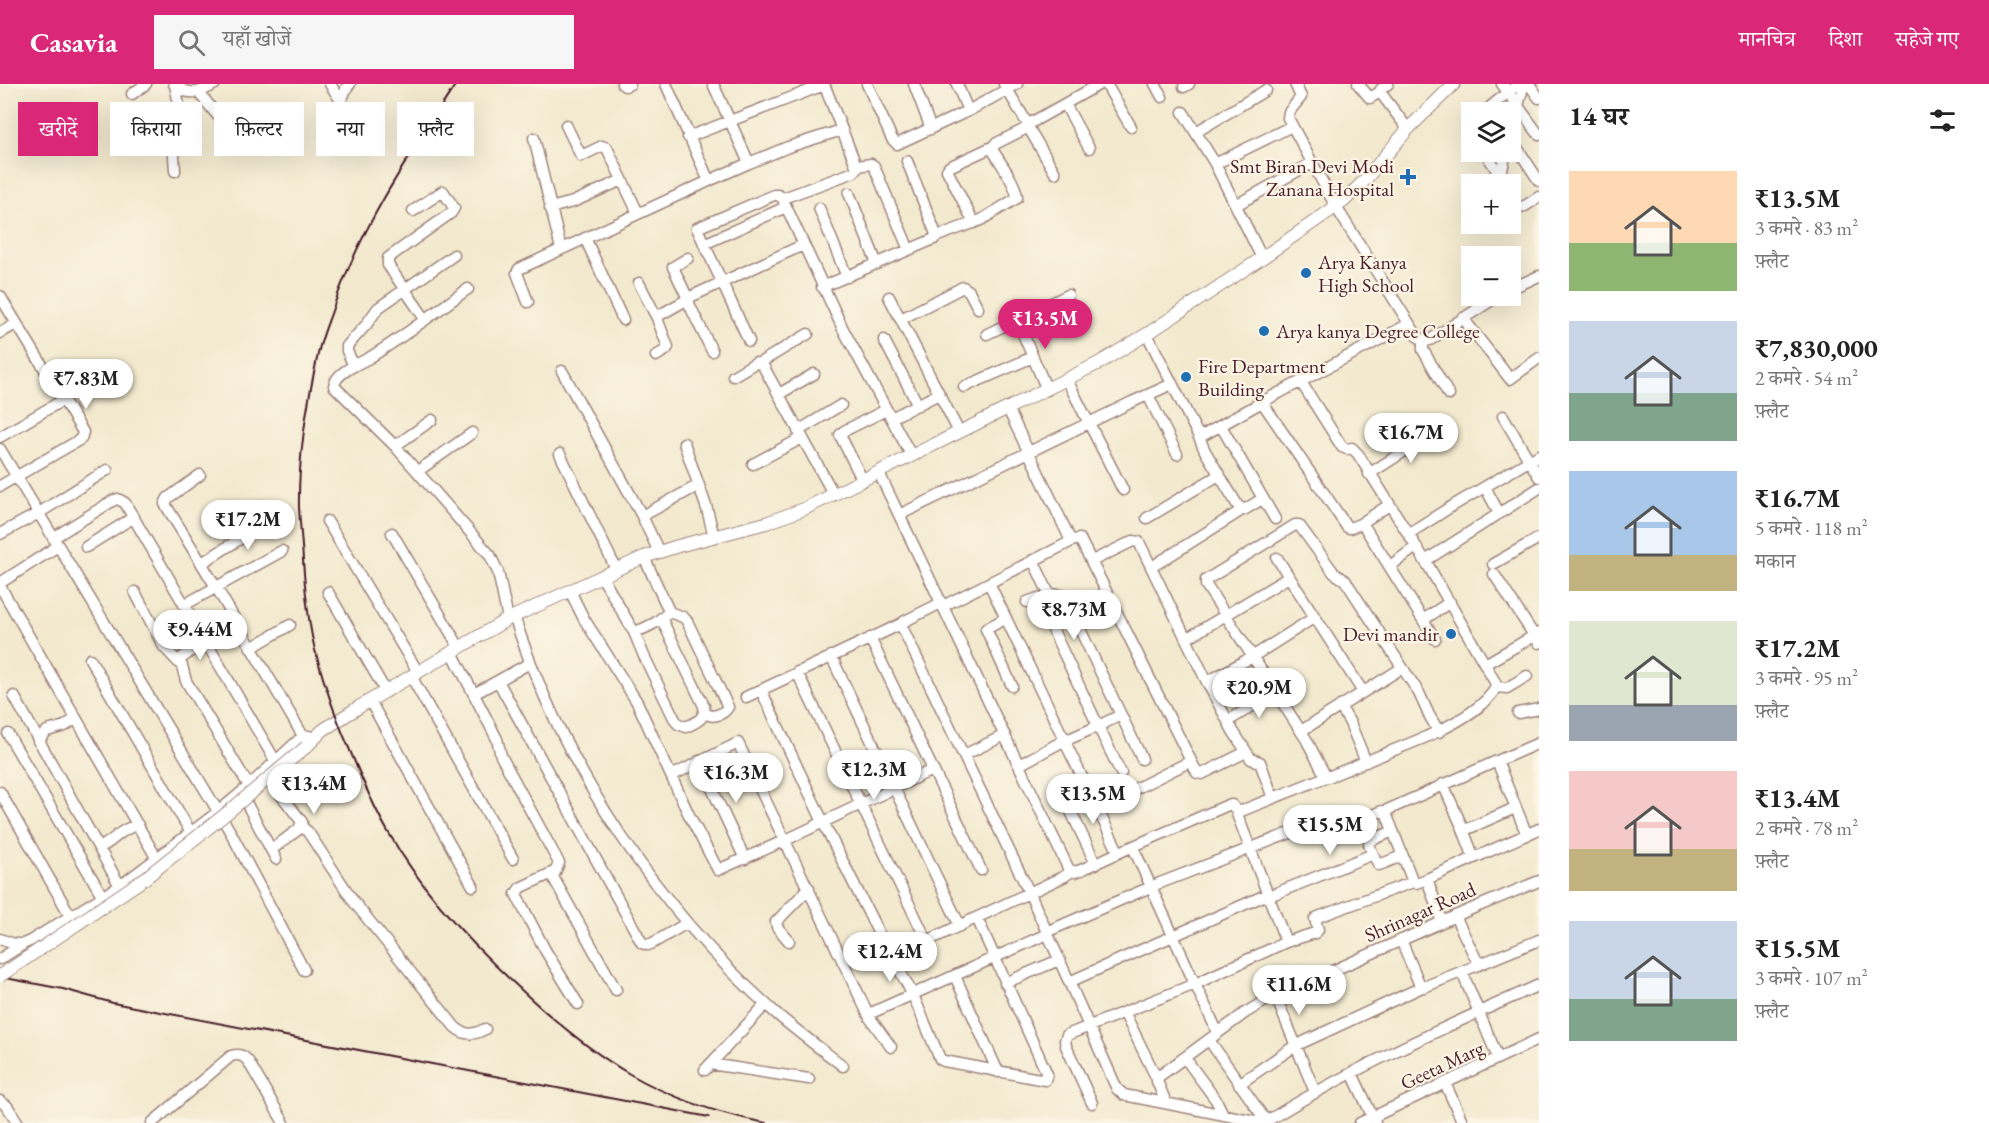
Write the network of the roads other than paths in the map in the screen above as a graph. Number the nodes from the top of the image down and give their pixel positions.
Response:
1 (147, 84) edge
2 (215, 84) edge
3 (330, 84) edge
4 (350, 84) edge
5 (622, 84) edge
6 (630, 84) edge
7 (666, 84) edge
8 (713, 84) edge
9 (824, 84) edge
10 (867, 84) edge
11 (914, 84) edge
12 (957, 84) edge
13 (1100, 84) edge
14 (1106, 84) edge
15 (1155, 84) edge
16 (1295, 84) edge
17 (1358, 84) edge
18 (1454, 84) edge
19 (1518, 84) edge
20 (1524, 84) edge
21 (1529, 84) edge
22 (175, 85) edge
23 (1009, 86) edge
24 (1384, 88) edge
25 (1505, 88) edge
26 (1266, 90) dead end
27 (199, 93) junction
28 (132, 94) dead end
29 (1162, 97) dead end
30 (1539, 98) edge
31 (340, 100) joint
32 (1495, 102) edge
33 (1516, 102) edge
34 (1519, 102) edge
35 (1065, 104) junction
36 (1521, 108) edge
37 (214, 111) edge
38 (968, 111) junction
39 (1183, 112) dead end
40 (730, 121) junction
41 (566, 125) dead end
42 (1027, 125) junction
43 (1292, 126) junction
44 (1131, 127) dead end
45 (931, 129) junction
46 (1408, 129) junction
47 (842, 130) junction
48 (1196, 132) junction
49 (1539, 135) edge
50 (688, 137) junction
51 (534, 138) dead end
52 (992, 147) junction
53 (1089, 148) dead end
54 (1521, 153) edge
55 (907, 161) dead end
56 (749, 163) junction
57 (1312, 163) junction
58 (1215, 164) junction
59 (857, 166) junction
60 (174, 171) dead end
61 (1055, 173) dead end
62 (622, 180) junction
63 (711, 180) junction
64 (1539, 181) edge
65 (849, 193) dead end
66 (1539, 197) edge
67 (785, 203) junction
68 (1236, 205) junction
69 (1336, 207) junction
70 (1521, 207) edge
71 (550, 208) junction
72 (819, 208) dead end
73 (413, 211) dead end
74 (638, 213) junction
75 (974, 223) junction
76 (936, 237) junction
77 (585, 238) junction
78 (704, 244) junction
79 (803, 245) junction
80 (561, 249) junction
81 (909, 250) junction
82 (454, 255) dead end
83 (688, 258) dead end
84 (1262, 258) junction
85 (877, 264) junction
86 (1539, 276) edge
87 (847, 277) junction
88 (722, 282) junction
89 (639, 283) dead end
90 (1521, 284) edge
91 (822, 287) junction
92 (405, 289) junction
93 (468, 289) dead end
94 (1068, 294) dead end
95 (0, 296) edge
96 (890, 297) dead end
97 (688, 299) junction
98 (528, 302) dead end
99 (1482, 306) edge
100 (978, 308) dead end
101 (657, 318) junction
102 (1463, 318) junction
103 (425, 319) junction
104 (901, 319) junction
105 (623, 320) dead end
106 (1017, 321) junction
107 (16, 324) junction
108 (1409, 324) junction
109 (0, 333) edge
110 (808, 334) dead end
111 (987, 334) dead end
112 (1147, 334) junction
113 (884, 340) dead end
114 (1423, 340) junction
115 (749, 341) dead end
116 (712, 351) dead end
117 (656, 356) dead end
118 (1033, 357) junction
119 (1539, 358) edge
120 (761, 362) junction
121 (354, 366) junction
122 (562, 371) dead end
123 (814, 374) dead end
124 (733, 376) dead end
125 (1067, 380) junction
126 (1301, 381) junction
127 (1172, 384) junction
128 (964, 387) dead end
129 (1047, 390) junction
130 (779, 394) junction
131 (939, 394) junction
132 (1148, 395) junction
133 (1449, 395) dead end
134 (63, 400) junction
135 (1262, 402) junction
136 (841, 405) dead end
137 (918, 405) junction
138 (1008, 409) junction
139 (888, 414) junction
140 (1503, 416) dead end
141 (432, 420) dead end
142 (1087, 423) junction
143 (1221, 426) junction
144 (1437, 430) dead end
145 (959, 432) junction
146 (472, 433) dead end
147 (800, 434) junction
148 (1198, 435) junction
149 (0, 437) edge
150 (684, 443) dead end
151 (396, 446) junction
152 (0, 449) edge
153 (1029, 452) junction
154 (560, 454) dead end
155 (1178, 454) dead end
156 (911, 455) junction
157 (1534, 458) edge
158 (753, 464) dead end
159 (107, 470) dead end
160 (418, 471) junction
161 (879, 473) junction
162 (1369, 474) junction
163 (200, 475) dead end
164 (16, 476) junction
165 (1219, 476) junction
166 (1539, 477) edge
167 (863, 481) junction
168 (699, 485) junction
169 (0, 486) edge
170 (1485, 487) junction
171 (1539, 488) edge
172 (1122, 490) dead end
173 (834, 495) junction
174 (1262, 499) junction
175 (1389, 505) junction
176 (1242, 510) junction
177 (39, 513) junction
178 (1499, 513) junction
179 (279, 514) dead end
180 (899, 515) junction
181 (642, 516) junction
182 (134, 517) junction
183 (1147, 518) dead end
184 (1275, 519) dead end
185 (327, 521) dead end
186 (1360, 524) junction
187 (392, 533) dead end
188 (0, 534) edge
189 (1408, 534) junction
190 (714, 537) junction
191 (1539, 538) edge
192 (1071, 541) junction
193 (56, 542) junction
194 (1416, 547) junction
195 (86, 548) dead end
196 (282, 551) dead end
197 (659, 552) junction
198 (644, 557) junction
199 (1277, 558) dead end
200 (1033, 560) junction
201 (1092, 561) junction
202 (1425, 561) junction
203 (1158, 562) dead end
204 (202, 563) junction
205 (1390, 566) junction
206 (616, 569) junction
207 (602, 577) junction
208 (1289, 577) junction
209 (989, 583) junction
210 (0, 584) edge
211 (216, 587) junction
212 (570, 591) junction
213 (135, 592) dead end
214 (328, 592) dead end
215 (1027, 602) dead end
216 (1450, 602) junction
217 (184, 604) junction
218 (942, 604) junction
219 (1225, 614) junction
220 (665, 615) junction
221 (1315, 617) junction
222 (511, 618) junction
223 (1006, 618) junction
224 (1539, 619) edge
225 (1423, 620) junction
226 (902, 624) junction
227 (1529, 624) junction
228 (290, 625) dead end
229 (634, 632) junction
230 (1538, 637) edge
231 (870, 638) junction
232 (1185, 639) junction
233 (1435, 639) dead end
234 (205, 640) junction
235 (250, 648) junction
236 (455, 650) junction
237 (831, 656) junction
238 (1252, 657) junction
239 (90, 659) dead end
240 (178, 660) junction
241 (530, 663) junction
242 (1485, 664) junction
243 (1402, 668) junction
244 (796, 672) junction
245 (415, 674) junction
246 (1527, 676) dead end
247 (498, 681) junction
248 (1207, 682) junction
249 (1012, 686) dead end
250 (1496, 687) junction
251 (761, 690) junction
252 (386, 692) junction
253 (1275, 692) junction
254 (1363, 692) junction
255 (474, 694) junction
256 (14, 696) dead end
257 (746, 697) dead end
258 (370, 701) junction
259 (1340, 706) junction
260 (1539, 709) edge
261 (704, 712) junction
262 (1518, 713) dead end
263 (1121, 715) junction
264 (76, 718) junction
265 (1228, 721) junction
266 (1098, 727) junction
267 (1301, 731) junction
268 (1439, 732) junction
269 (8, 734) dead end
270 (1005, 735) junction
271 (1064, 738) junction
272 (308, 740) junction
273 (38, 741) junction
274 (1539, 743) edge
275 (1246, 752) junction
276 (964, 755) junction
277 (1142, 759) dead end
278 (699, 761) junction
279 (1191, 761) junction
280 (1497, 761) junction
281 (276, 762) junction
282 (1366, 762) junction
283 (1019, 765) junction
284 (932, 770) junction
285 (264, 773) junction
286 (1121, 773) dead end
287 (671, 776) junction
288 (1326, 777) junction
289 (1443, 784) junction
290 (894, 788) junction
291 (245, 790) junction
292 (0, 792) edge
293 (1274, 798) junction
294 (1065, 800) dead end
295 (860, 804) junction
296 (1097, 808) junction
297 (1515, 808) junction
298 (1385, 811) junction
299 (218, 812) junction
300 (1238, 812) junction
301 (823, 822) junction
302 (138, 825) junction
303 (301, 826) junction
304 (1539, 829) edge
305 (1393, 831) junction
306 (1464, 831) junction
307 (190, 833) junction
308 (1527, 835) junction
309 (786, 840) junction
310 (1133, 847) junction
311 (99, 848) junction
312 (1249, 848) junction
313 (1120, 852) junction
314 (1373, 855) junction
315 (1402, 856) junction
316 (1474, 858) junction
317 (157, 859) junction
318 (513, 859) dead end
319 (745, 859) junction
320 (1096, 864) junction
321 (981, 870) dead end
322 (1070, 870) junction
323 (554, 872) junction
324 (1427, 879) junction
325 (1539, 881) edge
326 (1413, 882) junction
327 (120, 886) junction
328 (473, 886) dead end
329 (1151, 887) junction
330 (809, 888) junction
331 (1029, 892) junction
332 (1268, 895) junction
333 (103, 897) junction
334 (1455, 916) junction
335 (71, 917) junction
336 (977, 918) junction
337 (1442, 922) junction
338 (687, 923) junction
339 (960, 926) junction
340 (1047, 933) junction
341 (1174, 936) junction
342 (2, 938) edge
343 (1401, 940) junction
344 (1539, 940) edge
345 (789, 941) dead end
346 (927, 941) junction
347 (1286, 942) junction
348 (23, 944) junction
349 (893, 958) junction
350 (994, 958) junction
351 (0, 959) edge
352 (1059, 960) junction
353 (1479, 965) junction
354 (304, 970) dead end
355 (1462, 972) junction
356 (0, 976) edge
357 (955, 976) junction
358 (1068, 982) junction
359 (1005, 983) junction
360 (1195, 984) junction
361 (1539, 985) edge
362 (1422, 987) junction
363 (616, 990) dead end
364 (913, 995) junction
365 (1276, 997) junction
366 (578, 1004) dead end
367 (766, 1004) junction
368 (1124, 1012) junction
369 (1477, 1012) junction
370 (869, 1014) junction
371 (1089, 1026) junction
372 (485, 1029) dead end
373 (1213, 1037) junction
374 (1539, 1039) edge
375 (1295, 1046) junction
376 (891, 1047) dead end
377 (1185, 1058) junction
378 (1498, 1058) junction
379 (843, 1066) dead end
380 (998, 1072) junction
381 (1352, 1073) junction
382 (810, 1079) dead end
383 (1157, 1079) junction
384 (1445, 1083) junction
385 (1239, 1084) junction
386 (1315, 1092) junction
387 (1092, 1103) dead end
388 (1166, 1103) junction
389 (2, 1106) edge
390 (1223, 1114) junction
391 (1374, 1120) edge
392 (1265, 1122) edge
393 (18, 1123) edge
394 (152, 1123) edge
395 (284, 1123) edge
396 (1360, 1123) edge
397 (1463, 1123) edge

1 - 28 street
2 - 27 street
3 - 31 street
4 - 31 street
5 - 6 street
7 - 50 street
8 - 40 street
9 - 40 street
9 - 47 street
10 - 45 street
11 - 45 street
12 - 38 street
13 - 35 street
14 - 44 street
15 - 29 street
16 - 43 street
17 - 24 street
18 - 46 main road
19 - 25 street
20 - 34 street
21 - 30 street
22 - 27 street
22 - 60 street
23 - 38 street
23 - 42 street
24 - 46 street
25 - 32 street
25 - 33 street
26 - 48 street
27 - 37 street
35 - 42 street
35 - 53 street
36 - 49 street
38 - 45 street
39 - 48 street
40 - 50 street
40 - 56 street
41 - 62 street
42 - 52 street
42 - 61 street
43 - 57 street
43 - 58 street
46 - 69 main road
47 - 56 street
47 - 59 street
48 - 58 street
50 - 63 street
51 - 71 street
52 - 75 street
52 - 75 street
54 - 64 street
55 - 76 street
56 - 63 street
57 - 68 street
57 - 69 street
58 - 68 street
59 - 67 street
59 - 81 street
62 - 71 street
62 - 74 street
63 - 74 street
65 - 85 street
66 - 70 street
67 - 78 street
67 - 78 street
67 - 79 street
68 - 84 street
69 - 84 main road
69 - 108 street
71 - 80 street
72 - 87 street
73 - 92 street
74 - 77 street
75 - 76 street
76 - 81 street
77 - 80 street
77 - 105 street
78 - 88 street
79 - 88 street
79 - 91 street
80 - 98 street
81 - 85 street
82 - 92 street
83 - 97 street
84 - 112 main road
85 - 87 street
86 - 90 street
87 - 91 street
88 - 97 street
88 - 115 street
89 - 101 street
91 - 139 street
92 - 103 street
92 - 121 street
93 - 103 street
94 - 106 street
95 - 107 street
96 - 104 street
97 - 101 street
97 - 116 street
99 - 102 street
100 - 104 street
101 - 117 street
102 - 114 street
102 - 119 street
103 - 121 street
104 - 131 street
106 - 111 street
106 - 118 street
107 - 109 street
107 - 134 street
108 - 114 street
108 - 126 street
110 - 120 street
112 - 125 main road
112 - 127 street
113 - 137 street
114 - 133 street
118 - 128 street
118 - 129 street
120 - 124 street
120 - 130 street
121 - 151 street
122 - 181 street
123 - 130 street
125 - 129 main road
125 - 142 street
126 - 135 street
126 - 162 street
127 - 132 street
127 - 148 street
129 - 138 main road
130 - 147 street
131 - 137 street
131 - 145 street
132 - 142 street
132 - 155 street
134 - 149 street
134 - 164 street
135 - 143 street
135 - 186 street
136 - 147 street
137 - 139 street
138 - 145 main road
138 - 153 street
139 - 156 street
139 - 167 street
140 - 157 street
141 - 151 street
142 - 153 street
142 - 172 street
143 - 148 street
143 - 174 street
144 - 162 street
145 - 156 main road
146 - 160 street
147 - 158 street
147 - 173 street
148 - 165 street
150 - 168 street
151 - 160 street
152 - 164 street
153 - 180 street
153 - 192 street
154 - 206 street
156 - 161 main road
157 - 166 street
157 - 170 street
159 - 177 street
160 - 222 street
161 - 167 main road
161 - 180 street
162 - 175 street
163 - 204 street
164 - 169 street
164 - 177 street
165 - 176 street
165 - 183 street
167 - 173 main road
168 - 181 street
168 - 190 street
170 - 178 street
170 - 189 street
171 - 178 street
173 - 190 main road
174 - 176 street
174 - 184 street
175 - 186 street
175 - 189 street
176 - 203 street
177 - 188 street
177 - 193 street
178 - 202 street
179 - 204 street
180 - 218 street
181 - 197 street
182 - 193 street
182 - 195 street
182 - 217 street
185 - 245 street
186 - 205 street
187 - 236 street
189 - 194 street
190 - 197 main road
191 - 227 street
192 - 200 street
192 - 201 street
193 - 210 street
193 - 299 street
194 - 202 street
194 - 205 street
196 - 211 street
197 - 198 main road
198 - 206 main road
198 - 220 street
199 - 208 street
200 - 209 street
200 - 263 street
201 - 232 street
201 - 279 street
202 - 216 street
204 - 211 street
205 - 225 street
206 - 207 main road
207 - 212 main road
207 - 229 street
208 - 219 street
208 - 221 street
209 - 218 street
209 - 223 street
210 - 264 street
211 - 217 street
211 - 235 street
212 - 222 main road
212 - 287 street
213 - 240 street
214 - 252 street
215 - 266 street
216 - 225 street
216 - 242 street
217 - 234 street
218 - 226 street
218 - 270 street
219 - 232 street
219 - 238 street
219 - 243 street
220 - 229 street
220 - 261 street
220 - 261 street
221 - 238 street
221 - 254 street
222 - 236 main road
222 - 241 street
223 - 249 street
223 - 271 street
224 - 227 street
225 - 233 street
226 - 231 street
226 - 276 street
227 - 230 street
228 - 235 street
229 - 261 street
230 - 242 street
231 - 237 street
231 - 284 street
232 - 248 street
234 - 240 street
234 - 281 street
235 - 272 street
236 - 245 main road
236 - 255 street
237 - 244 street
237 - 290 street
238 - 248 street
238 - 253 street
239 - 307 street
240 - 291 street
241 - 247 street
241 - 338 street
242 - 250 street
243 - 254 street
243 - 268 street
244 - 251 street
244 - 295 street
245 - 252 main road
245 - 318 street
246 - 250 street
247 - 255 street
247 - 338 street
248 - 265 street
250 - 268 street
251 - 257 street
251 - 301 street
252 - 258 main road
253 - 265 street
253 - 267 street
254 - 259 street
255 - 323 street
256 - 273 street
258 - 272 main road
258 - 328 street
259 - 267 street
259 - 282 street
260 - 262 street
263 - 266 street
263 - 277 street
264 - 273 street
264 - 302 street
265 - 275 street
266 - 271 street
266 - 286 street
267 - 288 street
268 - 282 street
269 - 333 street
270 - 276 street
270 - 283 street
271 - 283 street
271 - 296 street
272 - 281 street
272 - 356 main road, bridge
273 - 311 street
274 - 280 street
275 - 279 street
275 - 293 street
276 - 331 street
278 - 287 street
278 - 309 street
278 - 319 street
279 - 296 street
280 - 289 street
280 - 297 street
281 - 285 street
282 - 288 street
283 - 322 street
284 - 290 street
284 - 321 street
285 - 291 street
285 - 303 street
287 - 319 street
288 - 293 street
289 - 298 street
289 - 306 street
290 - 295 street
290 - 339 street
291 - 299 street
291 - 303 street
292 - 335 street
293 - 300 street
294 - 320 street
295 - 301 street
295 - 346 street
296 - 313 street
297 - 306 street
297 - 308 street
298 - 305 street
298 - 312 street
299 - 307 street
299 - 354 street
300 - 310 street
300 - 312 street
301 - 309 street
301 - 349 street
302 - 311 street
302 - 317 street
303 - 372 street
304 - 308 street
305 - 314 street
305 - 315 street
306 - 316 street
307 - 317 street
308 - 316 street
309 - 319 street
309 - 330 street
310 - 313 street
310 - 329 street
311 - 327 street
312 - 329 street
312 - 332 street
313 - 320 street
314 - 315 street
314 - 332 street
315 - 326 street
316 - 324 street
317 - 327 street
320 - 322 street
322 - 331 street
323 - 363 street
323 - 366 street
324 - 326 street
324 - 337 street
325 - 334 street, Shrinagar Road
326 - 347 street
327 - 333 street
329 - 340 street
329 - 341 street
330 - 345 street
330 - 370 street
331 - 336 street
331 - 340 street
332 - 341 street
332 - 347 street
333 - 335 street
334 - 337 street, Shrinagar Road
334 - 353 street
335 - 348 street
336 - 339 street
336 - 350 street
337 - 343 street, Shrinagar Road
338 - 367 street
339 - 346 street
340 - 350 street
340 - 352 street
341 - 358 street
341 - 360 street
342 - 348 street
343 - 362 street
343 - 365 street, Shrinagar Road
344 - 353 street
346 - 349 street
347 - 360 street
348 - 351 street
349 - 364 street
350 - 357 street
350 - 359 street
352 - 358 street
352 - 359 street
353 - 355 street
355 - 362 street
355 - 369 street
357 - 364 street
357 - 380 street
358 - 371 street
359 - 380 street
360 - 368 street
360 - 373 street
361 - 369 street
362 - 375 street
364 - 370 street
364 - 380 street
365 - 373 street, Shrinagar Road
365 - 375 street
367 - 379 street
367 - 382 street
368 - 371 street
368 - 383 street
369 - 378 street
369 - 381 street
370 - 376 street
371 - 387 street
371 - 388 street
373 - 377 street, Shrinagar Road
373 - 385 street
374 - 378 street, Geeta Marg
375 - 385 street
375 - 386 street
377 - 383 street, Shrinagar Road
377 - 390 street
378 - 384 street, Geeta Marg
381 - 386 street
381 - 391 street
383 - 388 street
384 - 391 street, Geeta Marg
384 - 397 street
385 - 392 street
386 - 392 street
388 - 390 street
389 - 393 street
390 - 392 street
391 - 396 street, Geeta Marg
394 - 395 street

